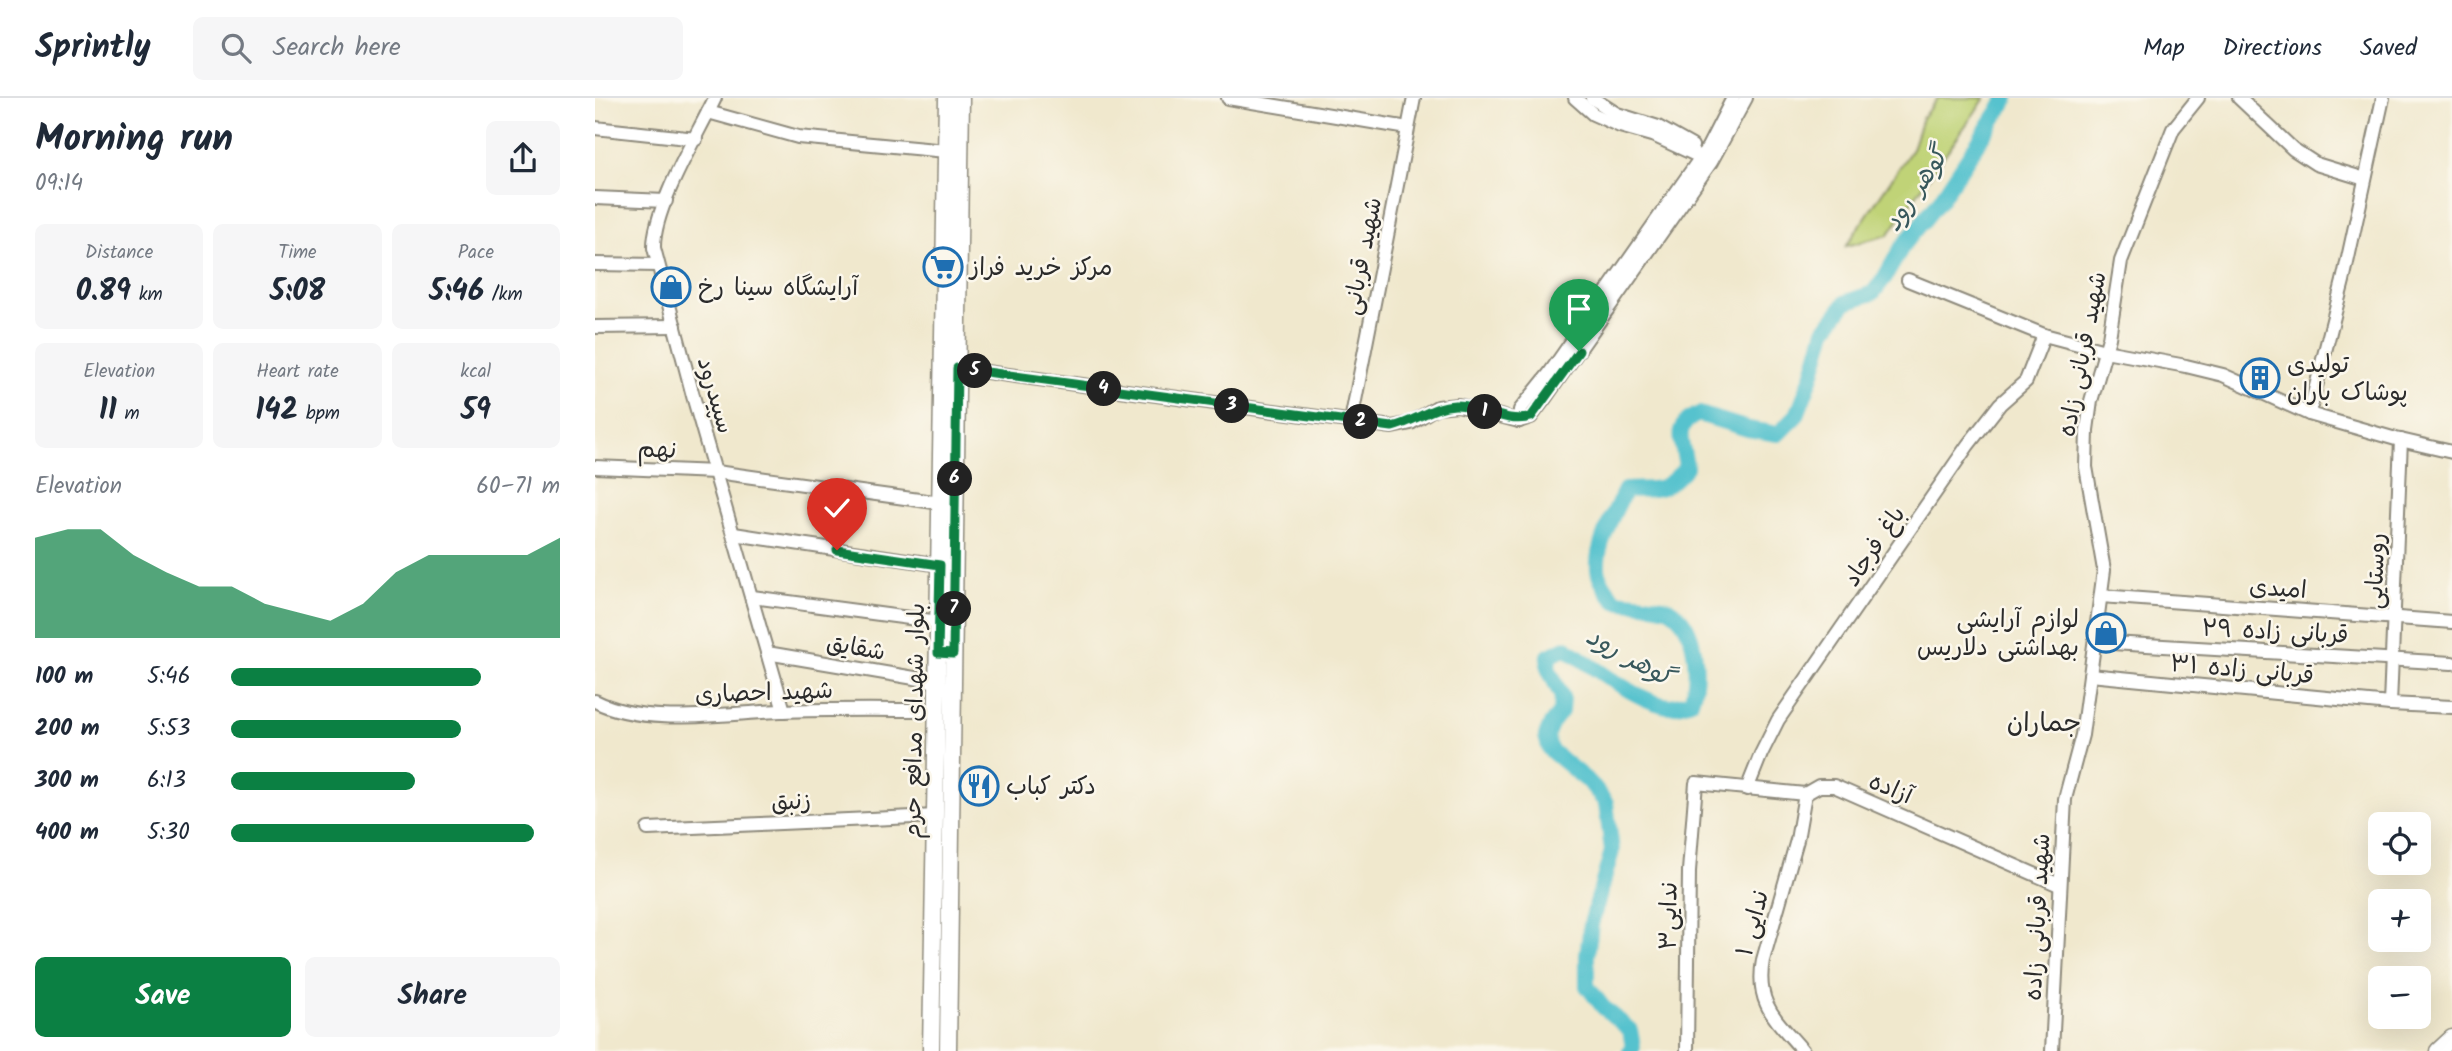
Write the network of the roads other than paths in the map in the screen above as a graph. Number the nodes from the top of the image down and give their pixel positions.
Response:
1 (715, 98) edge
2 (947, 98) edge
3 (961, 98) edge
4 (1228, 98) edge
5 (1414, 98) edge
6 (1576, 98) edge
7 (1592, 98) edge
8 (1733, 98) edge
9 (1747, 98) edge
10 (2198, 98) edge
11 (2239, 98) edge
12 (2383, 98) edge
13 (708, 112) junction
14 (1622, 121) junction
15 (595, 128) edge
16 (1408, 128) junction
17 (696, 139) junction
18 (946, 151) junction
19 (1706, 159) junction
20 (2365, 179) junction
21 (595, 198) edge
22 (666, 201) junction
23 (595, 264) edge
24 (658, 265) junction
25 (1908, 280) dead end
26 (675, 326) junction
27 (595, 327) edge
28 (2044, 335) junction
29 (2105, 351) junction
30 (957, 368) junction
31 (2309, 414) junction
32 (1351, 421) junction
33 (2401, 440) junction
34 (2452, 452) edge
35 (595, 467) edge
36 (716, 472) junction
37 (941, 503) junction
38 (734, 534) junction
39 (940, 565) junction
40 (2101, 596) junction
41 (751, 597) junction
42 (2394, 617) junction
43 (939, 622) junction
44 (2452, 622) edge
45 (2095, 642) junction
46 (767, 653) junction
47 (946, 654) junction
48 (2392, 659) junction
49 (2452, 663) edge
50 (2090, 676) junction
51 (938, 682) junction
52 (595, 701) edge
53 (2390, 704) junction
54 (2452, 707) edge
55 (938, 710) junction
56 (784, 711) junction
57 (1696, 783) joint
58 (1747, 789) junction
59 (1805, 794) junction
60 (936, 816) junction
61 (648, 830) dead end
62 (2059, 885) junction
63 (2452, 1038) edge
64 (932, 1051) edge
65 (947, 1051) edge
66 (1687, 1051) edge
67 (1803, 1051) edge
68 (2052, 1051) edge
69 (2438, 1051) edge

1 - 13 street, سپیدرود
2 - 18 main road, بلوار شهدای مدافع حرم
3 - 30 main road, بلوار شهدای مدافع حرم
4 - 16 street
5 - 16 street, شهید قربانی
6 - 14 street
7 - 14 street
8 - 19 street
9 - 19 street
10 - 29 street, شهید قربانی زاده
11 - 20 street
12 - 20 street
13 - 17 street, سپیدرود
13 - 18 street
14 - 19 street
15 - 17 street
16 - 32 street, شهید قربانی
17 - 22 street, سپیدرود
18 - 37 main road, بلوار شهدای مدافع حرم
19 - 32 street
20 - 31 street
21 - 22 street
22 - 24 street, سپیدرود
23 - 24 street
24 - 26 street, سپیدرود
25 - 28 street
26 - 27 street
26 - 36 street, سپیدرود
28 - 29 street
28 - 58 street, باغ فرجاد
29 - 31 street
29 - 40 street, شهید قربانی زاده
30 - 32 street
30 - 47 main road, بلوار شهدای مدافع حرم
31 - 33 street
33 - 34 street
33 - 42 street, روستایی
35 - 36 street, نهم
36 - 37 street, نهم
36 - 38 street, سپیدرود
37 - 39 main road, بلوار شهدای مدافع حرم
38 - 39 street
38 - 41 street, سپیدرود
39 - 43 main road, بلوار شهدای مدافع حرم
40 - 42 street, امیدی
40 - 45 street, شهید قربانی زاده
41 - 43 street
41 - 46 street, سپیدرود
42 - 44 street, امیدی
42 - 48 street, روستایی
43 - 47 main road, بلوار شهدای مدافع حرم
45 - 48 street, قربانی زاده ۲۹
45 - 50 street, شهید قربانی زاده
46 - 51 street, شقایق
46 - 56 street, سپیدرود
47 - 51 main road, بلوار شهدای مدافع حرم
47 - 65 main road, بلوار شهدای مدافع حرم
48 - 49 street, قربانی زاده ۲۹
48 - 53 street, روستایی
50 - 53 street, قربانی زاده ۳۱
50 - 62 street, شهید قربانی زاده
51 - 55 main road, بلوار شهدای مدافع حرم
52 - 56 street, شهید احصاری
53 - 54 street, قربانی زاده ۳۱
55 - 56 street, شهید احصاری
55 - 60 main road, بلوار شهدای مدافع حرم
57 - 58 street, آزاده
57 - 66 street, ندایی۳
58 - 59 street, آزاده
59 - 62 street, آزاده
59 - 67 street, ندایی ۱
60 - 61 street, زنبق
60 - 64 main road, بلوار شهدای مدافع حرم
62 - 68 street, شهید قربانی زاده
63 - 69 main road

